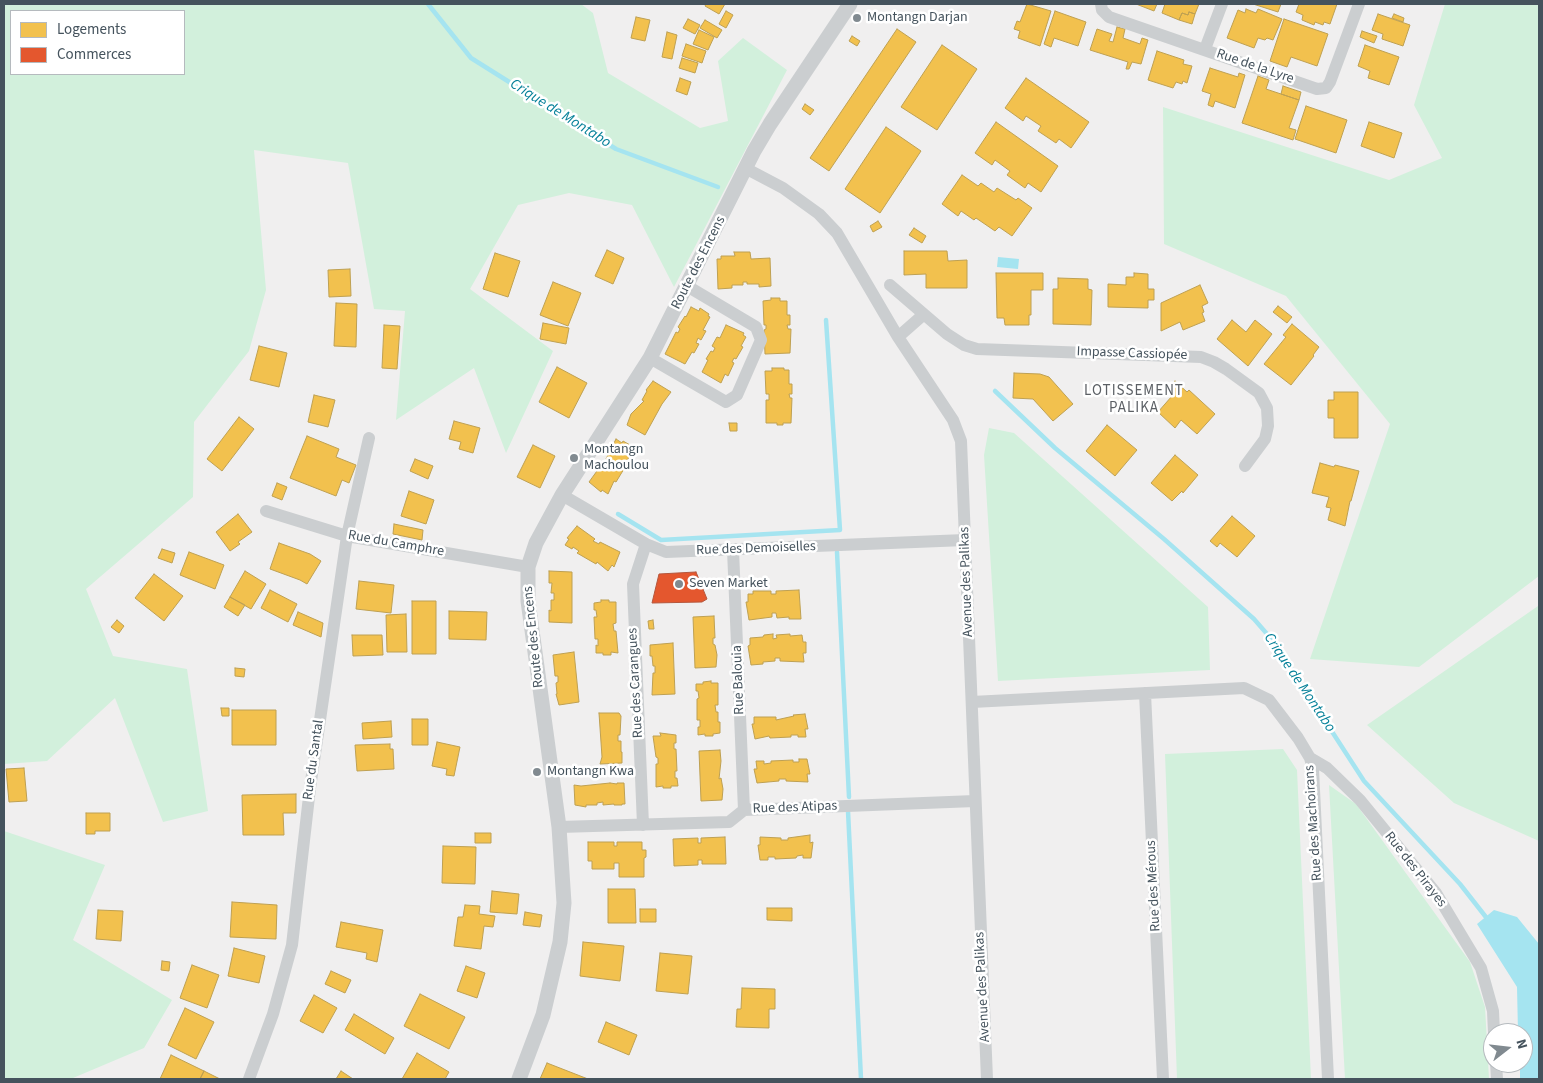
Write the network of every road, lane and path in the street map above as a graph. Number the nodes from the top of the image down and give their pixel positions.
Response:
1 (850, 4) edge
2 (1222, 4) edge
3 (1359, 4) edge
4 (1101, 7) edge
5 (1205, 49) junction
6 (745, 168) junction
7 (890, 284) dead end
8 (687, 286) junction
9 (923, 314) junction
10 (898, 336) junction
11 (650, 358) junction
12 (369, 438) dead end
13 (1245, 466) dead end
14 (562, 495) junction
15 (266, 510) dead end
16 (347, 536) junction
17 (965, 540) junction
18 (646, 544) junction
19 (733, 550) junction
20 (528, 567) junction
21 (1145, 693) junction
22 (972, 702) junction
23 (1310, 758) junction
24 (975, 801) junction
25 (744, 810) junction
26 (643, 825) junction
27 (559, 827) junction
28 (1494, 1023) edge
29 (249, 1079) edge
30 (519, 1079) edge
31 (987, 1079) edge
32 (1163, 1079) edge
33 (1328, 1079) edge

1 - 6 street, Route des Encens
2 - 5 street
3 - 5 street, Rue de la Lyre
4 - 5 street, Rue de la Lyre
6 - 8 street, Route des Encens
6 - 10 street, Avenue des Palikas
7 - 9 street, Impasse Cassiopée
8 - 11 street, Route des Encens
8 - 11 street
9 - 10 street
9 - 13 street, Impasse Cassiopée
10 - 17 street, Avenue des Palikas
11 - 14 street, Route des Encens
12 - 16 street, Rue du Santal
14 - 18 street, Rue des Demoiselles
14 - 20 street, Route des Encens
15 - 16 street, Rue du Camphre
16 - 20 street, Rue du Camphre
16 - 29 street, Rue du Santal
17 - 19 street, Rue des Demoiselles
17 - 22 street, Avenue des Palikas
18 - 19 street, Rue des Demoiselles
18 - 26 street, Rue des Carangues
19 - 25 street, Rue Balouia
20 - 27 street, Route des Encens
21 - 22 street, Rue des Machoirans
21 - 23 street, Rue des Machoirans
21 - 32 street, Rue des Mérous
22 - 24 street, Avenue des Palikas
23 - 28 street, Rue des Pirayes
23 - 33 street, Rue des Machoirans
24 - 25 street, Rue des Atipas
24 - 31 street, Avenue des Palikas
25 - 26 street, Rue des Atipas
26 - 27 street, Rue des Atipas
27 - 30 street, Route des Encens

